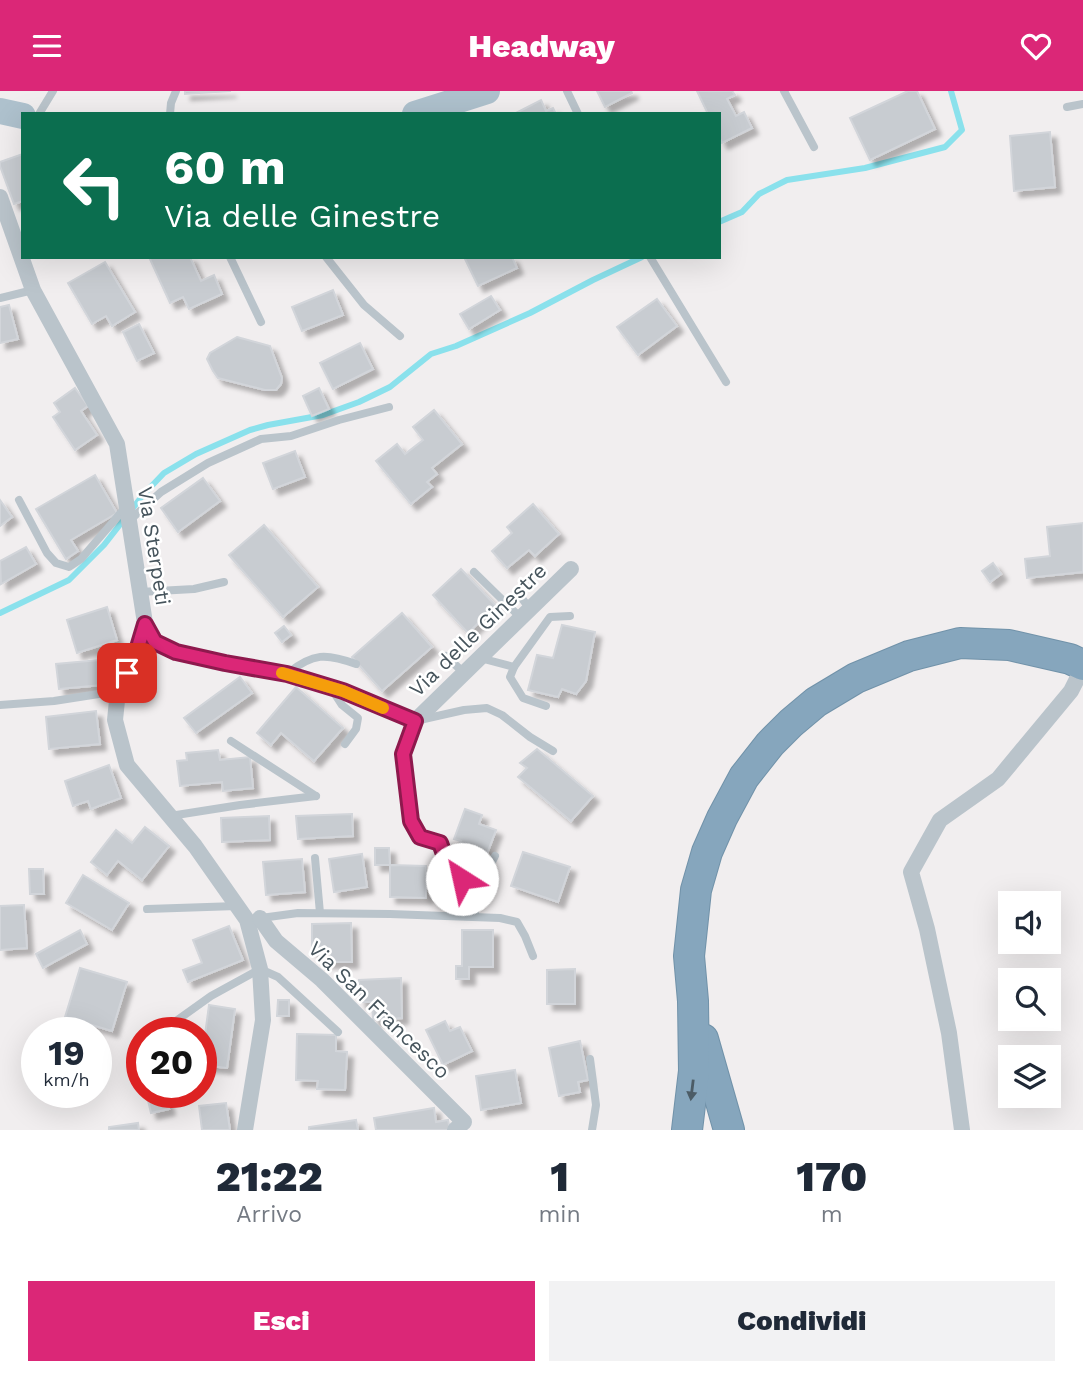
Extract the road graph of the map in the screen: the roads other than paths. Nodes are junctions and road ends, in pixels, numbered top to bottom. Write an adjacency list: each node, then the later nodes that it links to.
1 (53, 91): 9 (lane)
2 (176, 91): 10 (lane)
3 (487, 91): 6 (main road)
4 (568, 91): 12 (lane)
5 (784, 91): 13 (lane)
6 (456, 96): 11 (main road)
7 (1083, 104): 8 (lane)
8 (1067, 107)
9 (40, 112)
10 (170, 112)
11 (420, 112)
12 (577, 112)
13 (814, 147)
14 (0, 197): 15 (street, Via Sterpeti)
15 (21, 256)
16 (22, 259): 20 (street, Via Sterpeti)
17 (231, 259): 22 (lane)
18 (328, 259): 23 (lane)
19 (651, 260): 24 (lane)
20 (33, 290): 21 (lane); 27 (street, Via Sterpeti)
21 (0, 298)
22 (261, 322)
23 (400, 337)
24 (726, 382)
25 (389, 407): 27 (lane)
26 (19, 500): 27 (lane)
27 (128, 514): 31 (street, Via Sterpeti)
28 (571, 569): 33 (street, Via delle Ginestre)
29 (474, 572): 33 (lane)
30 (224, 582): 31 (lane)
31 (140, 592): 35 (street, Via Sterpeti)
32 (517, 592): 33 (lane)
33 (526, 613): 37 (street, Via delle Ginestre)
34 (570, 616): 39 (lane)
35 (145, 624): 41 (street, Via delle Ginestre); 44 (street, Via Sterpeti)
36 (446, 656): 40 (lane)
37 (480, 658): 39 (lane); 40 (street, Via delle Ginestre)
38 (356, 664): 41 (lane)
39 (514, 667): 46 (lane)
40 (464, 673): 47 (street, Via delle Ginestre)
41 (287, 674): 43 (street, Via delle Ginestre)
42 (1079, 674): 62 (highway); 71 (street)
43 (330, 687): 47 (street, Via delle Ginestre); 49 (lane)
44 (118, 691): 45 (lane); 51 (street, Via Sterpeti)
45 (0, 705)
46 (546, 706)
47 (415, 721): 50 (lane); 54 (lane)
48 (231, 741): 51 (lane)
49 (345, 744)
50 (553, 751)
51 (170, 816): 55 (street, Via Sterpeti)
52 (495, 856): 54 (lane)
53 (315, 858): 57 (lane)
54 (478, 887): 58 (lane)
55 (237, 906): 56 (lane); 59 (street, Via Sterpeti)
56 (147, 909)
57 (320, 913): 58 (lane); 59 (lane)
58 (475, 917): 60 (lane)
59 (254, 919): 61 (street, Via Sterpeti); 67 (street, Via San Francesco)
60 (533, 956)
61 (260, 969): 63 (lane); 64 (lane); 66 (street, Via Sterpeti)
62 (693, 1001): 69 (highway, one-way to 69); 70 (highway)
63 (182, 1017)
64 (338, 1032)
65 (590, 1059): 68 (lane)
66 (245, 1130)
67 (455, 1130)
68 (592, 1130)
69 (687, 1130)
70 (729, 1130)
71 (962, 1130)

